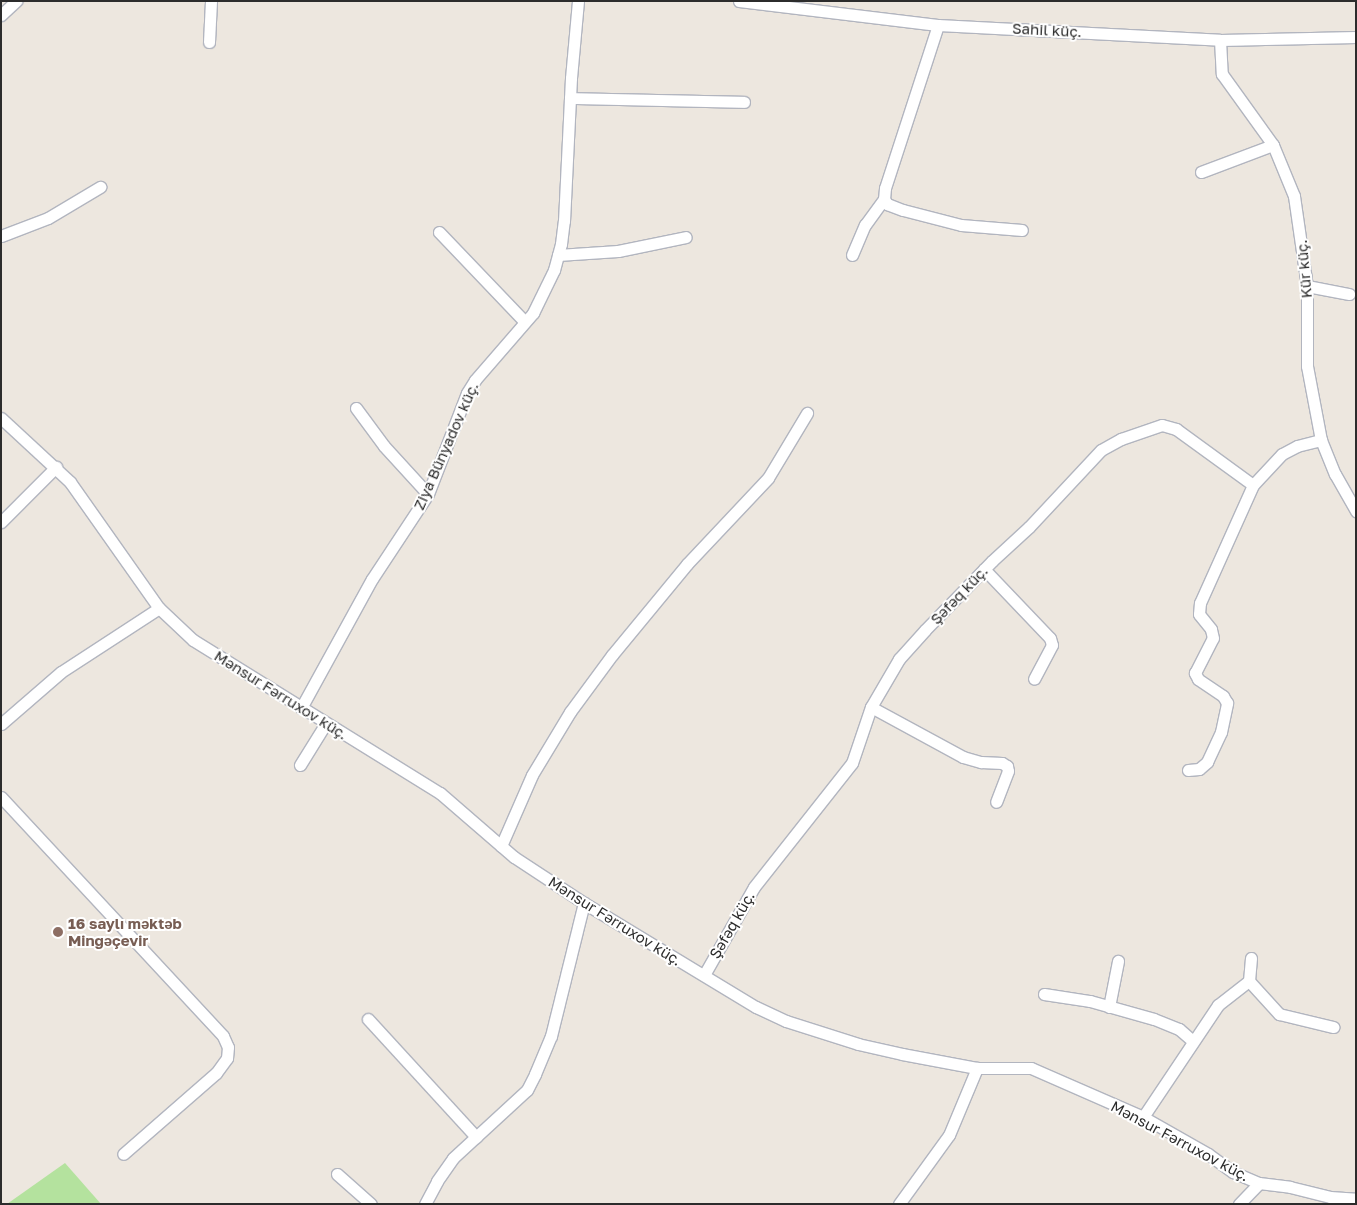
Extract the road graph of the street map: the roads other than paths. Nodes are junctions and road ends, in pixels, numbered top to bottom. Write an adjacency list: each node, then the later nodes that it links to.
1 (16, 1): 6 (street)
2 (211, 1): 10 (street)
3 (578, 1): 11 (street, Ziya Bünyadov küç.)
4 (738, 1): 5 (street, Sahil küç.)
5 (793, 4): 7 (street, Sahil küç.)
6 (1, 15)
7 (938, 24): 9 (street, Sahil küç.); 16 (street)
8 (1356, 37): 9 (street, Sahil küç.)
9 (1220, 40): 13 (street, Kür küç.)
10 (209, 42)
11 (570, 98): 12 (street); 22 (street, Ziya Bünyadov küç.)
12 (744, 102)
13 (1273, 145): 14 (street); 23 (street, Kür küç.)
14 (1201, 172)
15 (100, 187): 19 (street)
16 (884, 199): 17 (street); 21 (street)
17 (1022, 230)
18 (439, 232): 25 (street)
19 (1, 236)
20 (686, 237): 22 (street)
21 (852, 255)
22 (558, 256): 25 (street, Ziya Bünyadov küç.)
23 (1307, 286): 24 (street); 29 (street, Kür küç.)
24 (1349, 294)
25 (525, 322): 32 (street, Ziya Bünyadov küç.)
26 (356, 408): 32 (street)
27 (807, 413): 46 (street)
28 (1, 418): 30 (street, Mənsur Fərruxov küç.)
29 (1321, 440): 31 (street); 33 (street, Kür küç.)
30 (56, 467): 34 (street); 36 (street, Mənsur Fərruxov küç.)
31 (1253, 485): 35 (street, Şəfəq küç.); 43 (street)
32 (428, 494): 39 (street, Ziya Bünyadov küç.)
33 (1356, 511)
34 (1, 522)
35 (984, 569): 37 (street); 38 (street, Şəfəq küç.)
36 (160, 608): 39 (street, Mənsur Fərruxov küç.); 41 (street)
37 (1034, 679)
38 (872, 707): 45 (street); 50 (street, Şəfəq küç.)
39 (301, 708): 40 (street, Mənsur Fərruxov küç.)
40 (326, 723): 42 (street); 46 (street, Mənsur Fərruxov küç.)
41 (1, 724)
42 (300, 765)
43 (1188, 770)
44 (1, 797): 60 (street)
45 (996, 802)
46 (501, 846): 47 (street, Mənsur Fərruxov küç.)
47 (584, 903): 50 (street, Mənsur Fərruxov küç.); 59 (street)
48 (1252, 958): 51 (street)
49 (1118, 961): 53 (street)
50 (704, 975): 57 (street, Mənsur Fərruxov küç.)
51 (1249, 981): 55 (street); 56 (street)
52 (1044, 994): 53 (street)
53 (1109, 1007): 56 (street)
54 (368, 1019): 59 (street)
55 (1333, 1027)
56 (1194, 1041): 58 (street)
57 (977, 1068): 58 (street, Mənsur Fərruxov küç.); 66 (street)
58 (1143, 1117): 62 (street, Mənsur Fərruxov küç.)
59 (476, 1137): 65 (street)
60 (123, 1154)
61 (337, 1174): 64 (street)
62 (1259, 1183): 63 (street, Mənsur Fərruxov küç.); 67 (street)
63 (1356, 1200)
64 (371, 1204)
65 (425, 1204)
66 (899, 1204)
67 (1239, 1204)

